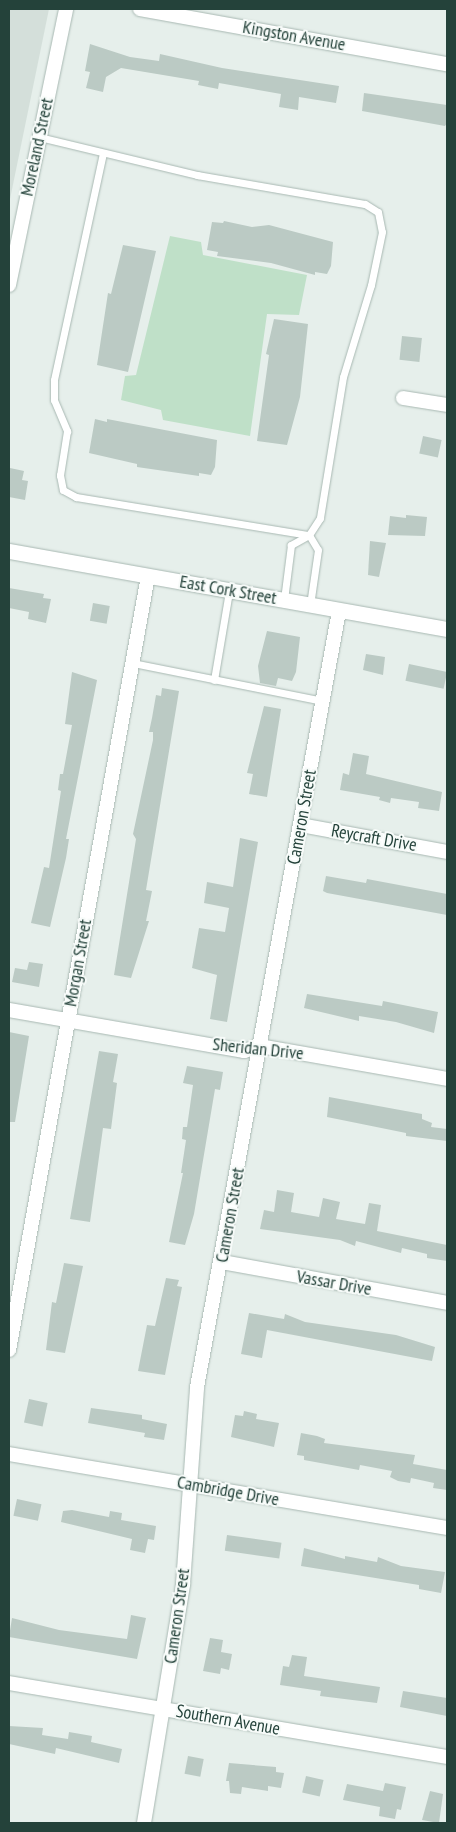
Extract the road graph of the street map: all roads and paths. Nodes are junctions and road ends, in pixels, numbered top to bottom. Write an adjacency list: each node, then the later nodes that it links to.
1 (66, 9): 4 (street, Moreland Street)
2 (140, 9): 3 (street, Kingston Avenue)
3 (447, 64)
4 (39, 138): 5 (lane); 6 (street, Moreland Street)
5 (103, 153): 9 (lane); 9 (lane)
6 (9, 285)
7 (403, 398): 8 (street)
8 (447, 405)
9 (308, 535): 13 (lane); 14 (lane)
10 (9, 551): 11 (street, East Cork Street)
11 (148, 576): 12 (street, East Cork Street); 17 (street, Morgan Street)
12 (229, 591): 13 (street, East Cork Street); 18 (lane)
13 (284, 600): 14 (street, East Cork Street)
14 (310, 605): 15 (street, East Cork Street)
15 (339, 610): 16 (street, East Cork Street); 19 (street, Cameron Street)
16 (447, 629)
17 (133, 663): 18 (lane); 23 (street, Morgan Street)
18 (214, 680): 19 (lane)
19 (323, 701): 20 (street, Cameron Street)
20 (300, 825): 21 (street, Reycraft Drive); 24 (street, Cameron Street)
21 (447, 852)
22 (9, 1010): 23 (street, Sheridan Drive)
23 (68, 1020): 24 (street, Sheridan Drive); 28 (street, Morgan Street)
24 (260, 1046): 25 (street, Sheridan Drive); 26 (street, Cameron Street)
25 (447, 1079)
26 (222, 1262): 27 (street, Vassar Drive); 30 (street, Cameron Street)
27 (447, 1303)
28 (9, 1350)
29 (9, 1454): 30 (street, Cambridge Drive)
30 (191, 1485): 31 (street, Cambridge Drive); 33 (street, Cameron Street)
31 (447, 1528)
32 (9, 1683): 33 (street, Southern Avenue)
33 (164, 1709): 34 (street, Southern Avenue); 35 (street, Cameron Street)
34 (447, 1757)
35 (144, 1823)

